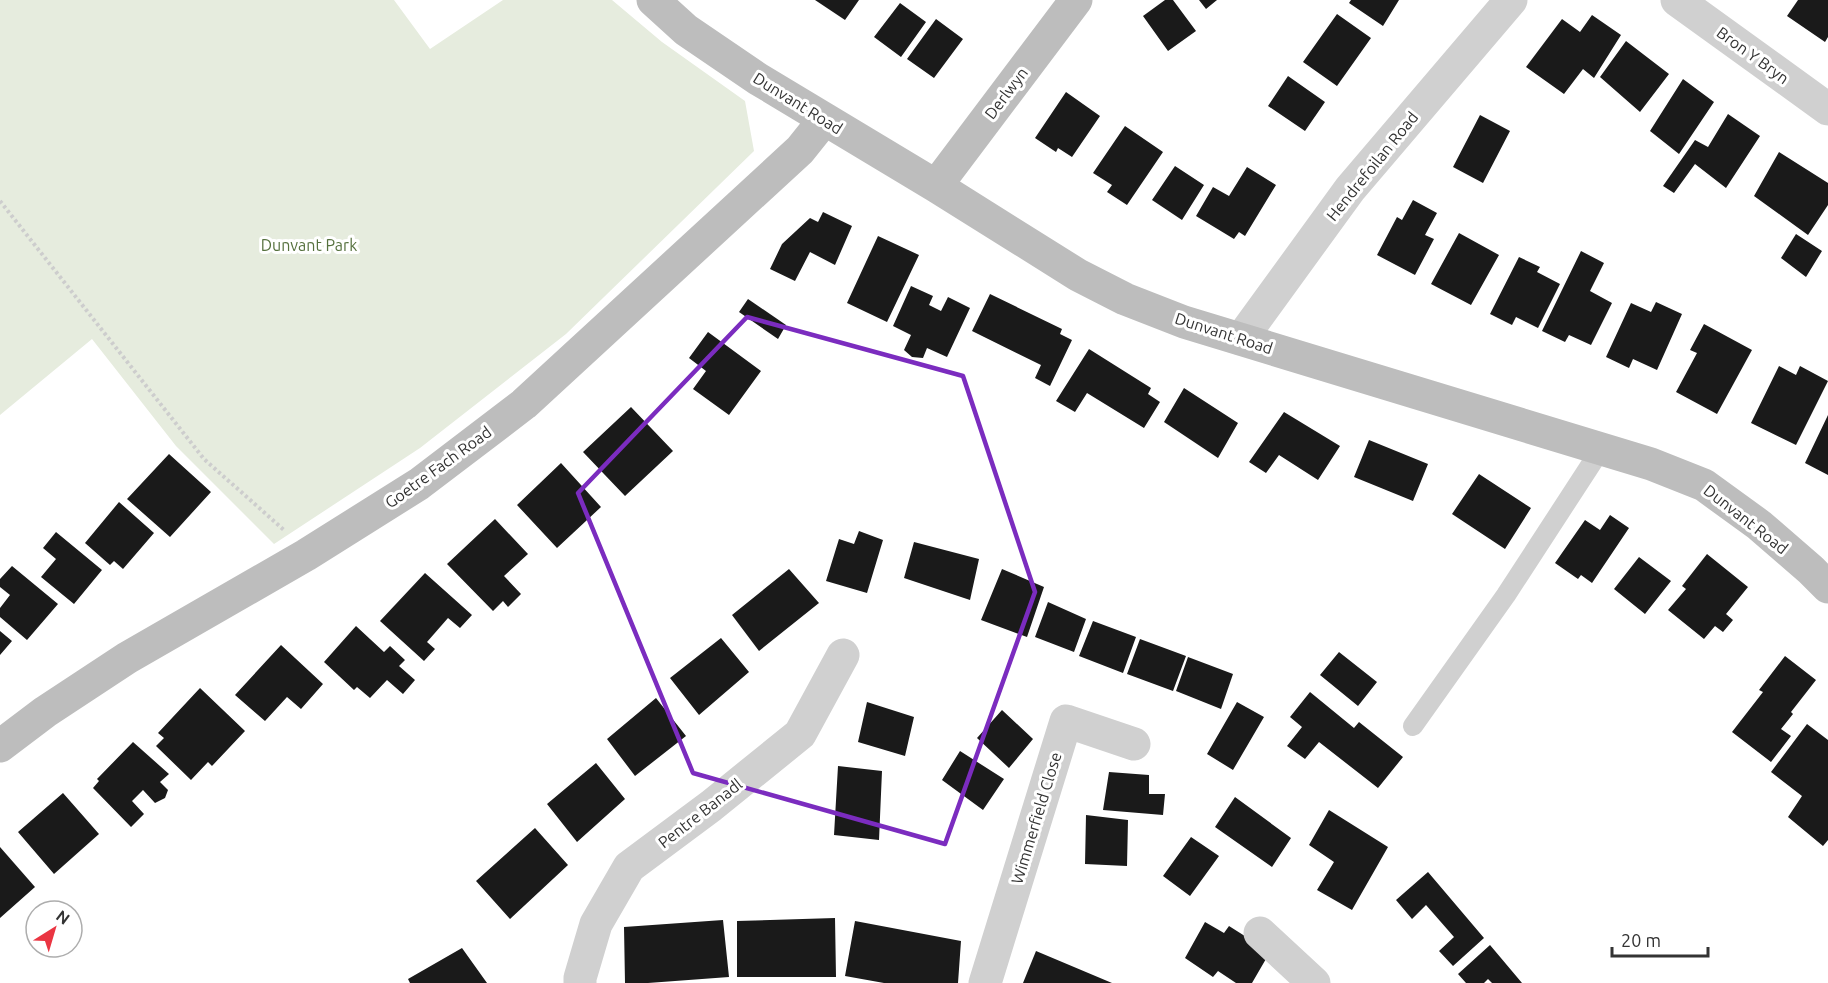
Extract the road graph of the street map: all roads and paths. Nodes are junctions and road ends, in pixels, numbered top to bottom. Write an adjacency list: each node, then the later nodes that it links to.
1 (653, 0): 6 (street, Dunvant Road)
2 (1076, 0): 7 (street, Derlwyn)
3 (1510, 0): 9 (street, Hendrefoilan Road)
4 (1677, 0): 5 (street, Bron Y Bryn)
5 (1828, 109)
6 (824, 120): 7 (street, Dunvant Road); 11 (street, Goetre Fach Road)
7 (936, 186): 9 (street, Dunvant Road)
8 (0, 201): 11 (path)
9 (1241, 339): 10 (street, Dunvant Road)
10 (1601, 449): 12 (street, Dunvant Road); 14 (lane)
11 (306, 555): 16 (street, Goetre Fach Road)
12 (1828, 587)
13 (843, 655): 18 (street, Pentre Banadl)
14 (1413, 726)
15 (1134, 744): 19 (street, Wimmerfield Close)
16 (0, 746)
17 (1260, 933): 20 (street)
18 (580, 983)
19 (985, 983)
20 (1314, 983)

